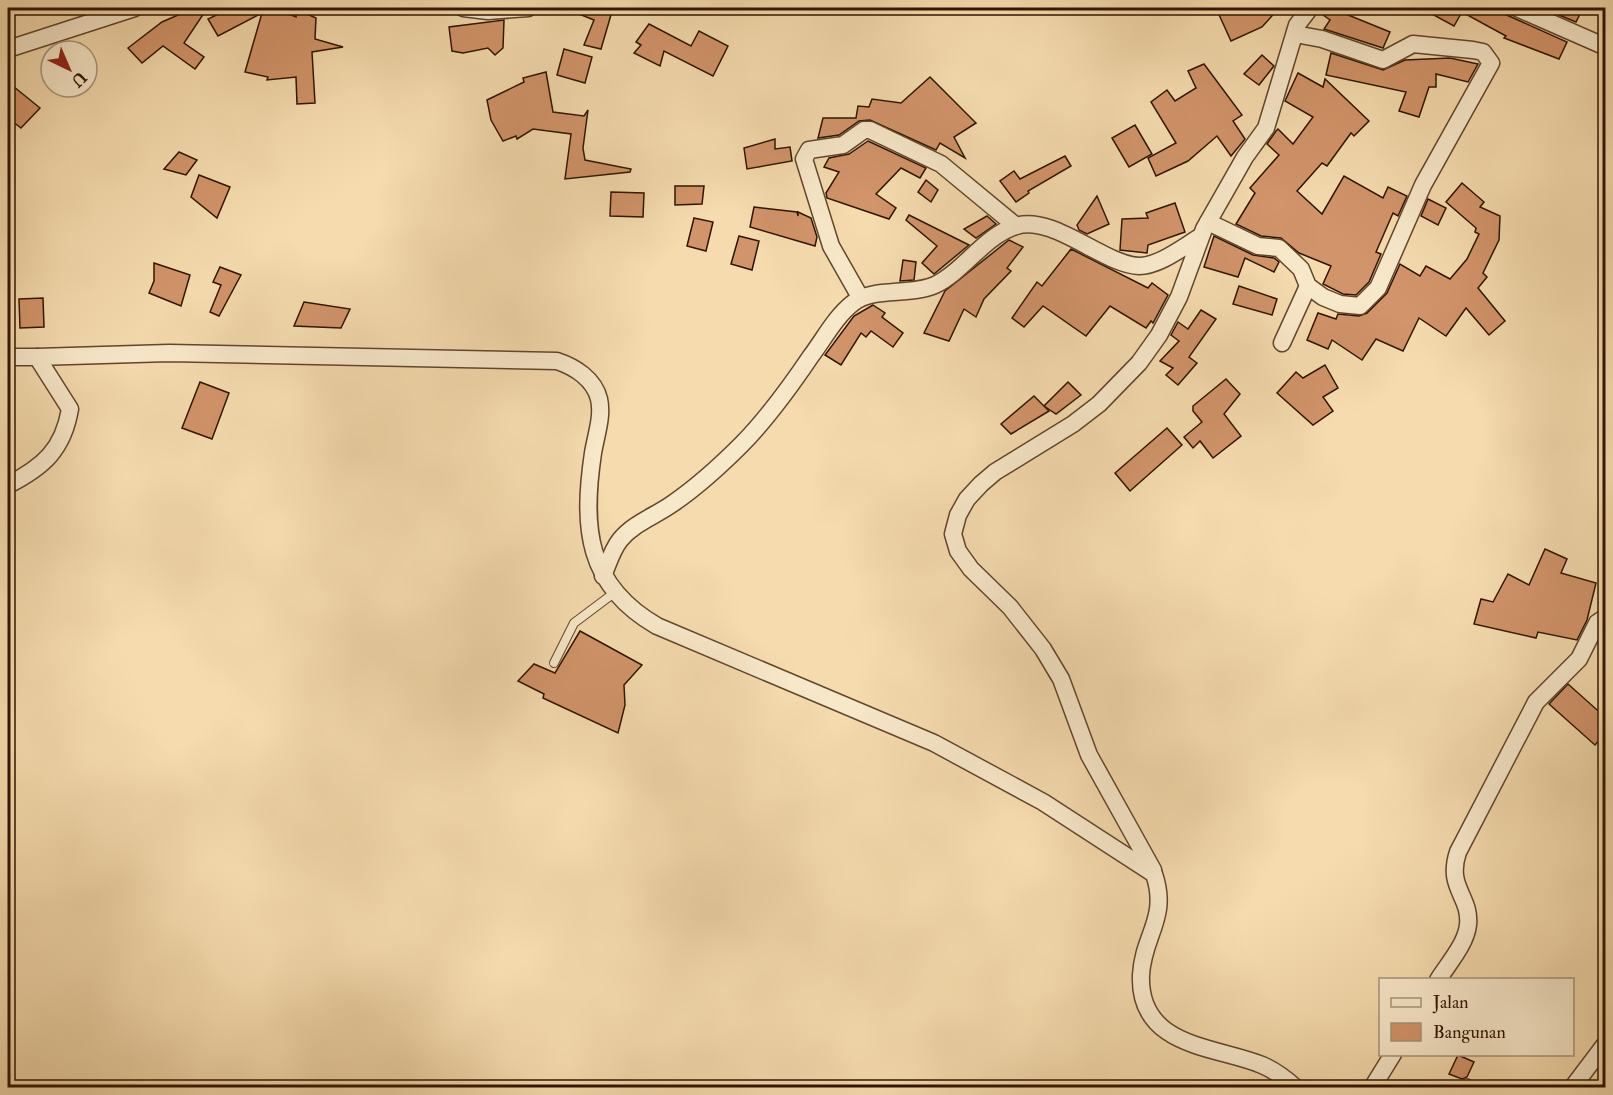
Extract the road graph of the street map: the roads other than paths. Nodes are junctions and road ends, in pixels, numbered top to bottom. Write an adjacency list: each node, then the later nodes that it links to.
1 (135, 8): 9 (street)
2 (463, 8): 3 (street)
3 (528, 8)
4 (1310, 8): 7 (street)
5 (1517, 8): 6 (street)
6 (1546, 13): 8 (street)
7 (1295, 34): 10 (street); 13 (street)
8 (1605, 46)
9 (8, 49)
10 (1208, 222): 12 (street); 13 (street)
11 (1016, 226): 12 (street); 14 (street); 14 (street)
12 (1200, 237): 23 (street)
13 (1308, 286): 15 (street)
14 (860, 297): 19 (street)
15 (1282, 343)
16 (8, 357): 17 (street)
17 (37, 357): 18 (street); 19 (street)
18 (8, 485)
19 (603, 576): 20 (street)
20 (614, 593): 22 (lane); 23 (street)
21 (1605, 617): 24 (street)
22 (554, 663)
23 (1154, 874): 27 (street)
24 (1439, 978)
25 (1605, 1043): 29 (street)
26 (1392, 1056): 28 (street)
27 (1296, 1088)
28 (1372, 1088)
29 (1572, 1088)

